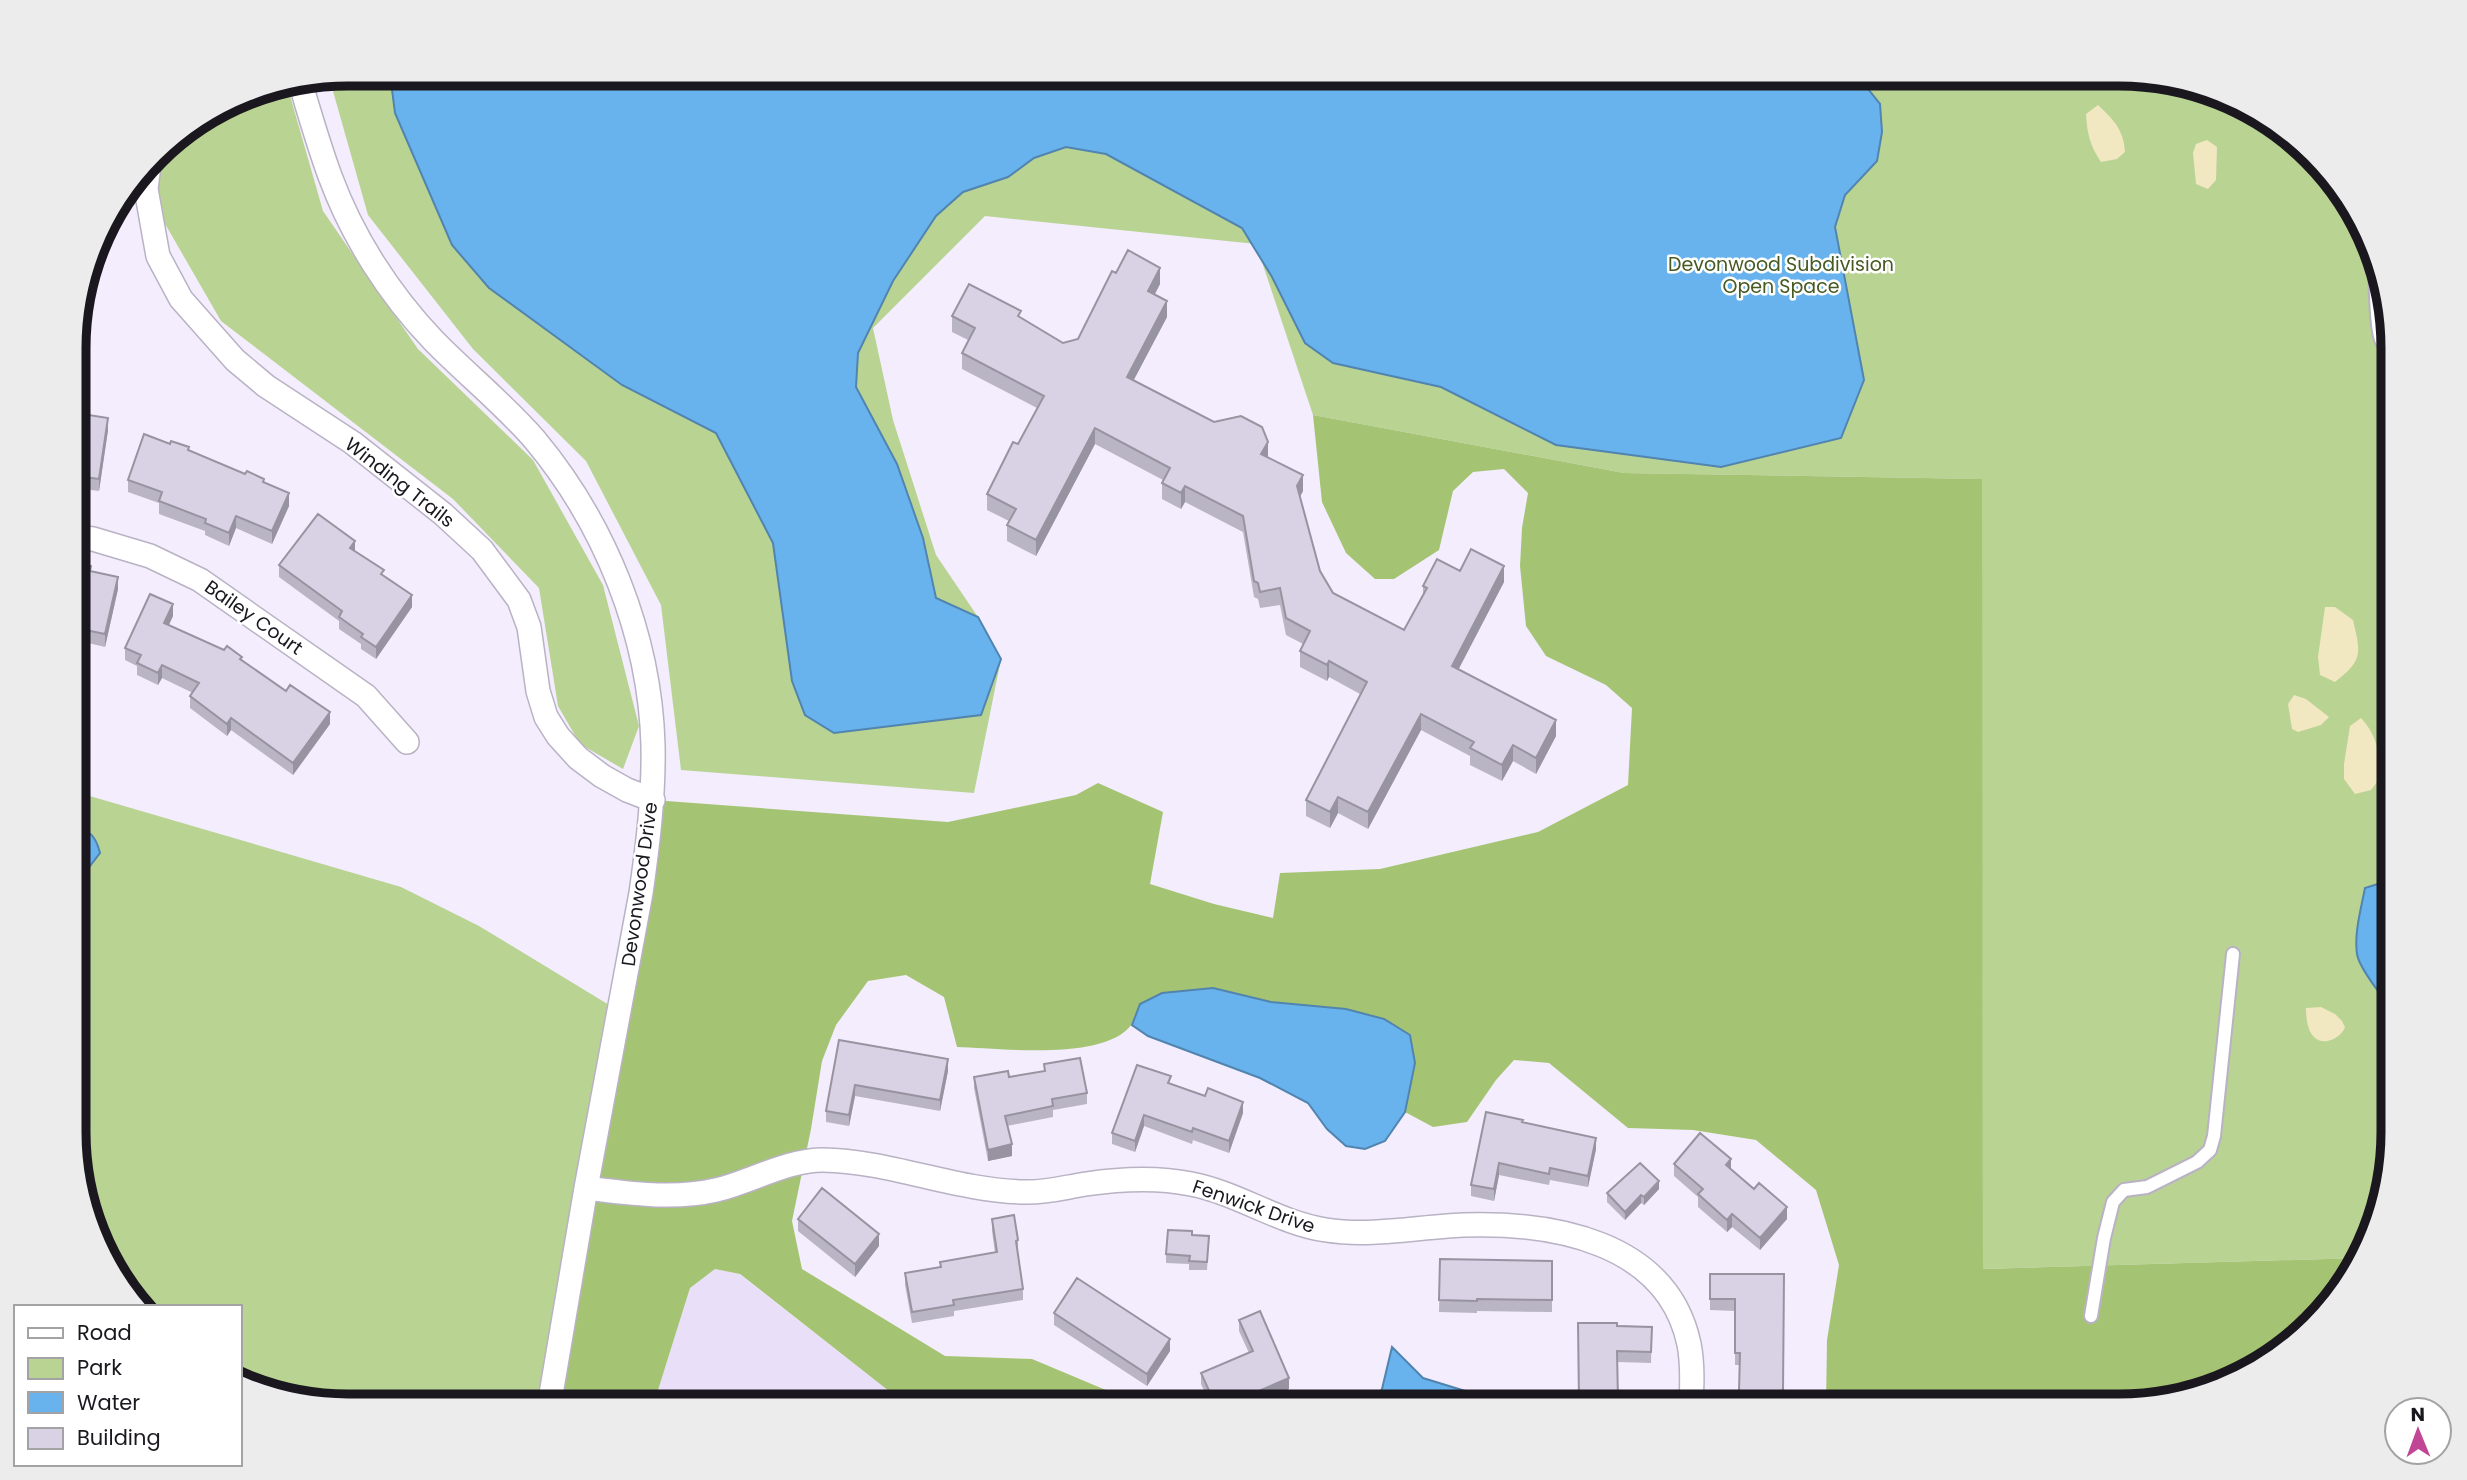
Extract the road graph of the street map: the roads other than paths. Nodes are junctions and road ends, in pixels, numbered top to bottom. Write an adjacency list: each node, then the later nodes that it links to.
1 (303, 90): 7 (street, Devonwood Drive)
2 (147, 180): 7 (street, Winding Trails)
3 (2378, 307): 4 (lane)
4 (2381, 341)
5 (86, 538): 6 (street, Bailey Court)
6 (407, 742)
7 (653, 800): 9 (street, Devonwood Drive)
8 (2233, 954): 10 (lane)
9 (586, 1188): 11 (street, Devonwood Drive); 12 (street, Fenwick Drive)
10 (2091, 1316)
11 (551, 1394)
12 (1691, 1394)

